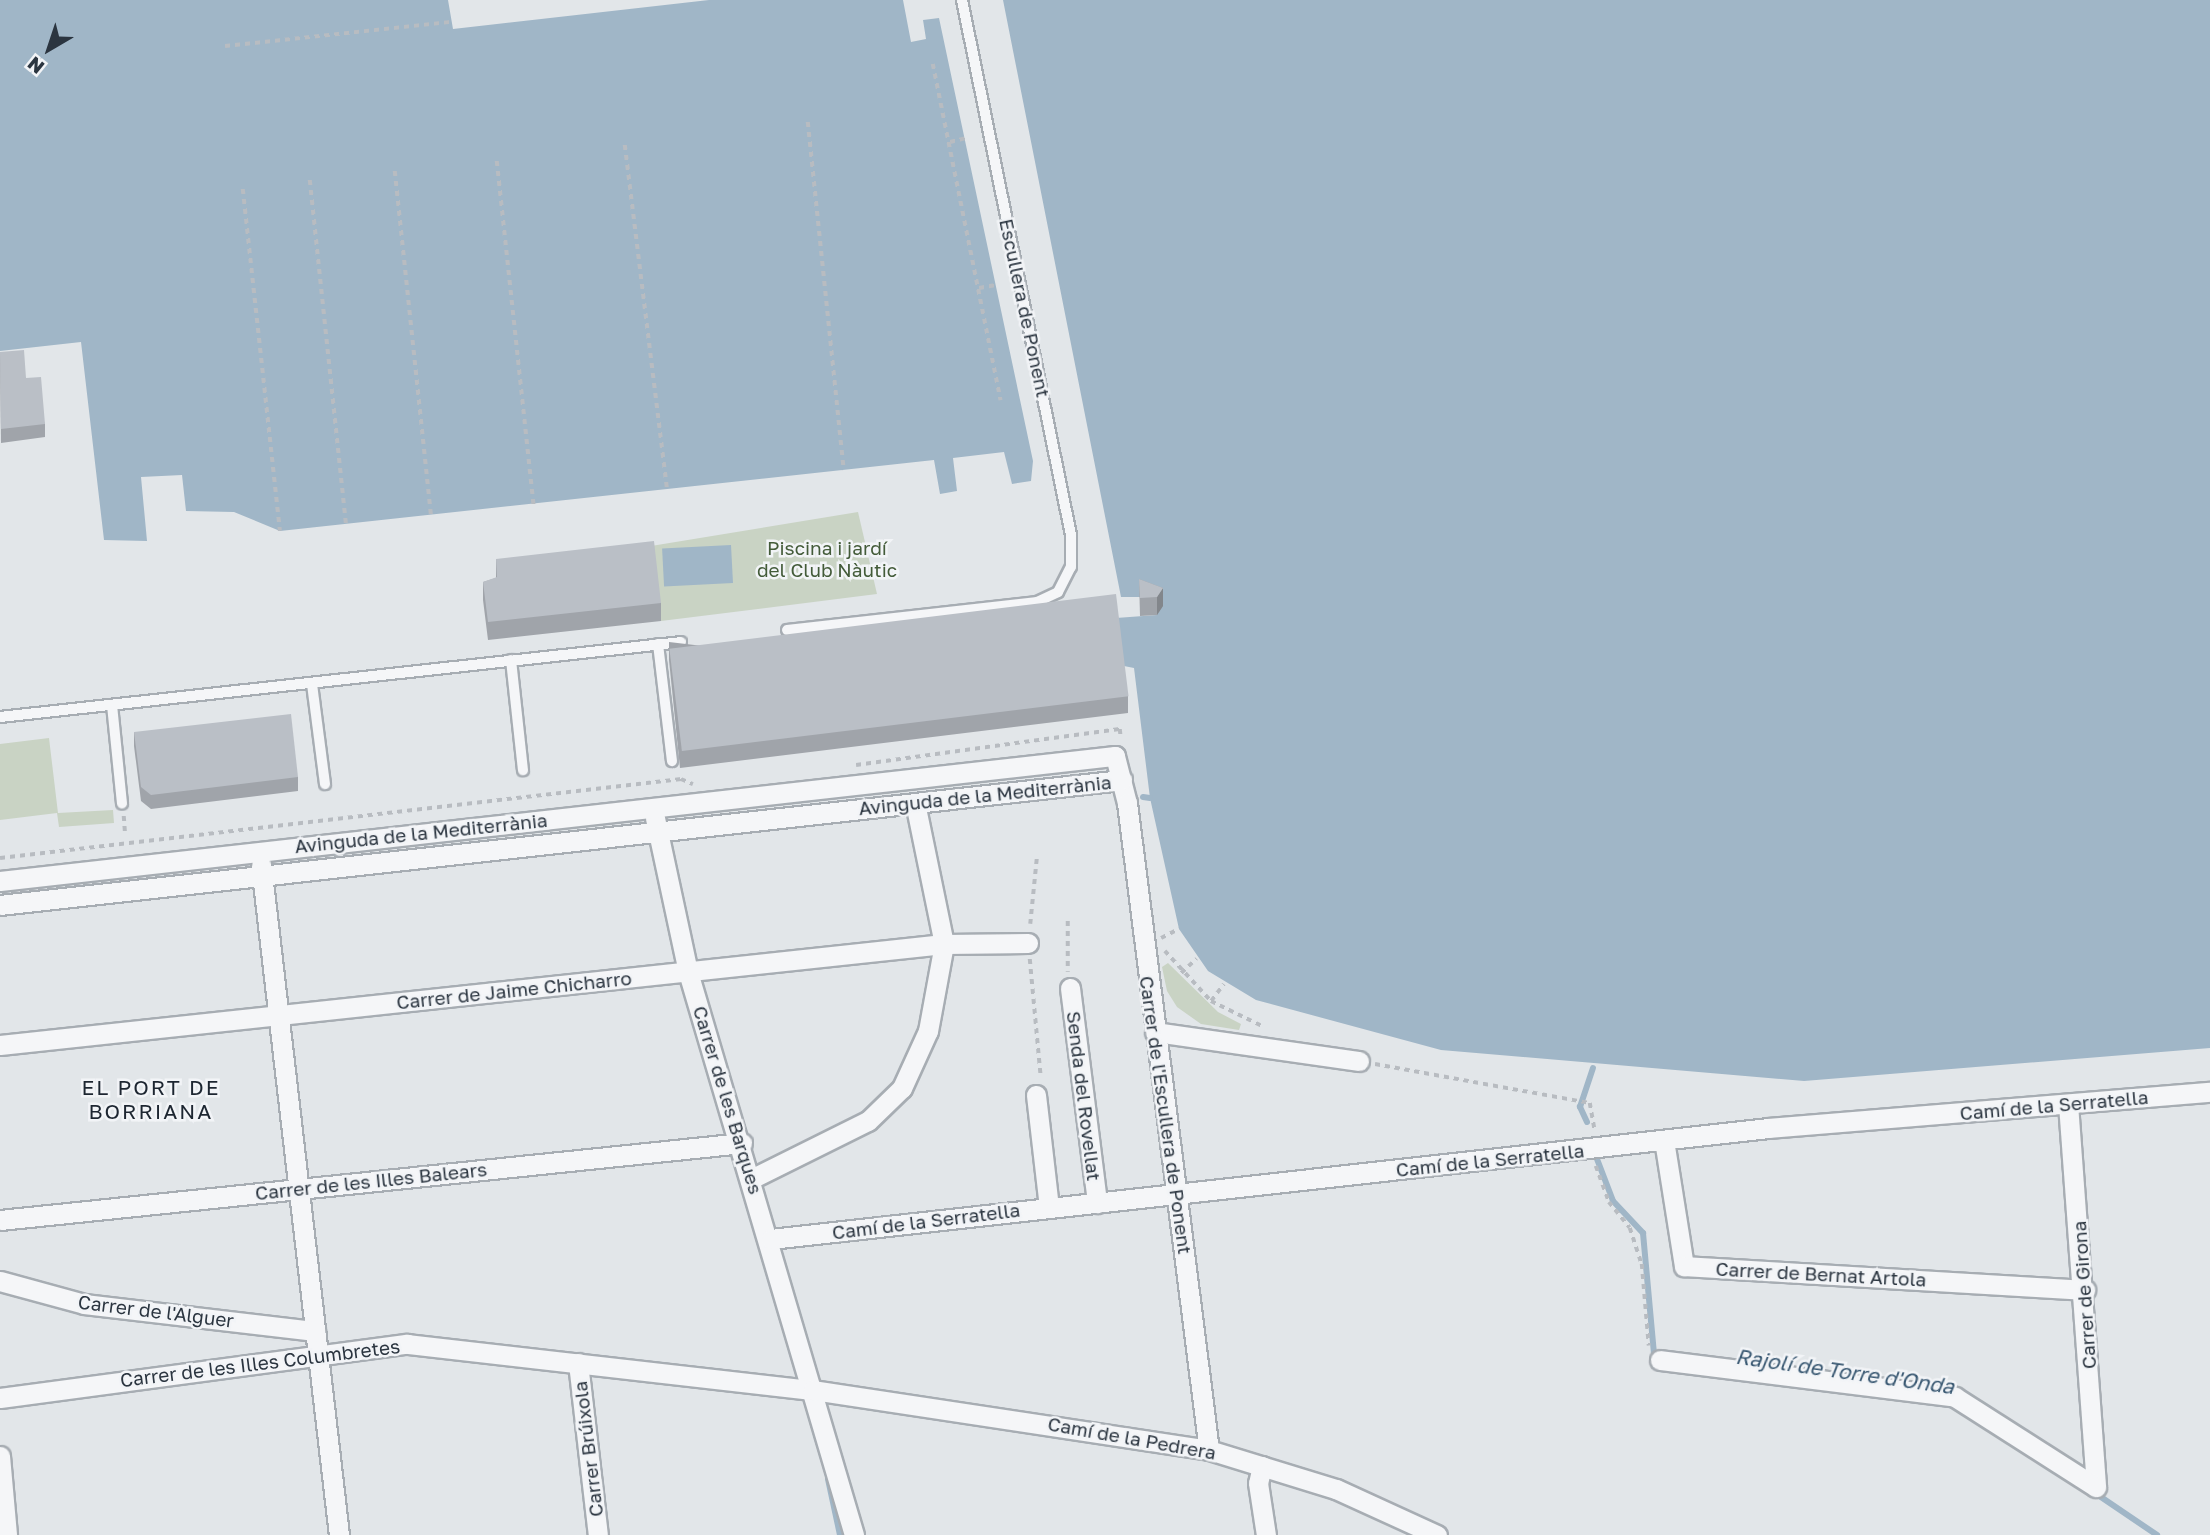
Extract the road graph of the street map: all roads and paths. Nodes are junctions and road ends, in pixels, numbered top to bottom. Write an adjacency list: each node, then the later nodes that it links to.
1 (962, 0): 22 (lane, Escullera de Ponent)
2 (451, 22): 3 (path)
3 (225, 46)
4 (933, 64): 7 (path)
5 (808, 122): 16 (path)
6 (967, 138): 7 (path)
7 (950, 142): 14 (path)
8 (625, 145): 17 (path)
9 (497, 161): 18 (path)
10 (395, 171): 19 (path)
11 (310, 180): 20 (path)
12 (243, 190): 21 (path)
13 (996, 285): 14 (path)
14 (979, 288): 15 (path)
15 (1001, 400)
16 (844, 470)
17 (667, 489)
18 (534, 505)
19 (431, 516)
20 (345, 524)
21 (280, 531)
22 (766, 632)
23 (698, 640): 24 (lane)
24 (658, 644): 25 (lane); 30 (lane)
25 (511, 660): 26 (lane); 31 (lane)
26 (312, 684): 27 (lane); 34 (lane)
27 (112, 705): 28 (lane); 36 (lane)
28 (0, 718)
29 (1123, 747): 32 (path)
30 (673, 761)
31 (523, 770)
32 (845, 771)
33 (1122, 780): 37 (street, Avinguda de la Mediterrània); 38 (street, Avinguda de la Mediterrània); 60 (street, Carrer de l'Escullera de Ponent)
34 (325, 784)
35 (701, 787): 42 (path)
36 (122, 803)
37 (915, 803): 39 (street, Avinguda de la Mediterrània); 51 (street)
38 (653, 807): 39 (street, Carrer de les Barques); 40 (street, Avinguda de la Mediterrània)
39 (658, 830): 43 (street, Avinguda de la Mediterrània); 53 (street, Carrer de les Barques)
40 (260, 852): 43 (street); 44 (street, Avinguda de la Mediterrània)
41 (1037, 854): 50 (path)
42 (0, 858)
43 (262, 875): 45 (street, Avinguda de la Mediterrània); 58 (street)
44 (0, 881)
45 (0, 905)
46 (1068, 920): 56 (path)
47 (1179, 929): 49 (path)
48 (1157, 932): 49 (path)
49 (1159, 939): 54 (path)
50 (1028, 943): 51 (street, Carrer de Jaime Chicharro); 64 (path)
51 (944, 944): 53 (street, Carrer de Jaime Chicharro); 69 (street)
52 (1196, 959): 54 (path)
53 (688, 972): 58 (street, Carrer de Jaime Chicharro); 67 (street, Carrer de les Barques)
54 (1181, 974): 57 (path)
55 (1224, 984): 57 (path)
56 (1070, 988): 72 (street, Senda del Rovellat)
57 (1211, 1001): 59 (path)
58 (279, 1016): 61 (street, Carrer de Jaime Chicharro); 70 (street)
59 (1269, 1028)
60 (1154, 1032): 62 (street); 71 (street, Carrer de l'Escullera de Ponent)
61 (0, 1045)
62 (1359, 1061): 68 (path)
63 (2210, 1092): 65 (street, Camí de la Serratella)
64 (1036, 1095): 73 (street)
65 (2068, 1104): 66 (street, Camí de la Serratella); 77 (street, Carrer de Girona)
66 (1664, 1140): 68 (street, Camí de la Serratella); 77 (street, Carrer de Bernat Artola)
67 (742, 1143): 69 (street, Carrer de les Barques); 70 (street, Carrer de les Illes Balears)
68 (1595, 1148): 71 (street, Camí de la Serratella); 80 (path)
69 (753, 1178): 75 (street, Carrer de les Barques)
70 (299, 1189): 74 (street, Carrer de les Illes Balears); 78 (street)
71 (1178, 1194): 72 (street, Camí de la Serratella); 84 (street, Carrer de l'Escullera de Ponent)
72 (1097, 1203): 73 (street, Camí de la Serratella)
73 (1049, 1207): 75 (street, Camí de la Serratella)
74 (0, 1220)
75 (771, 1239): 82 (street, Carrer de les Barques)
76 (0, 1280): 78 (street, Carrer de l'Alguer)
77 (2085, 1290): 80 (street, Carrer de Girona)
78 (315, 1331): 79 (street)
79 (318, 1353): 81 (street, Carrer de les Illes Columbretes); 83 (street, Carrer de les Illes Columbretes); 89 (street)
80 (1660, 1360)
81 (578, 1363): 82 (street, Carrer de les Illes Columbretes); 90 (street, Carrer Brúixola)
82 (813, 1390): 84 (street, Camí de la Pedrera); 91 (street, Carrer de les Barques)
83 (0, 1398)
84 (1209, 1450): 86 (street, Camí de la Pedrera)
85 (0, 1457): 87 (street)
86 (1262, 1466): 92 (street); 93 (street, Camí de la Pedrera)
87 (2, 1508): 88 (street)
88 (7, 1535)
89 (339, 1535)
90 (598, 1535)
91 (853, 1535)
92 (1266, 1535)
93 (1437, 1535)

